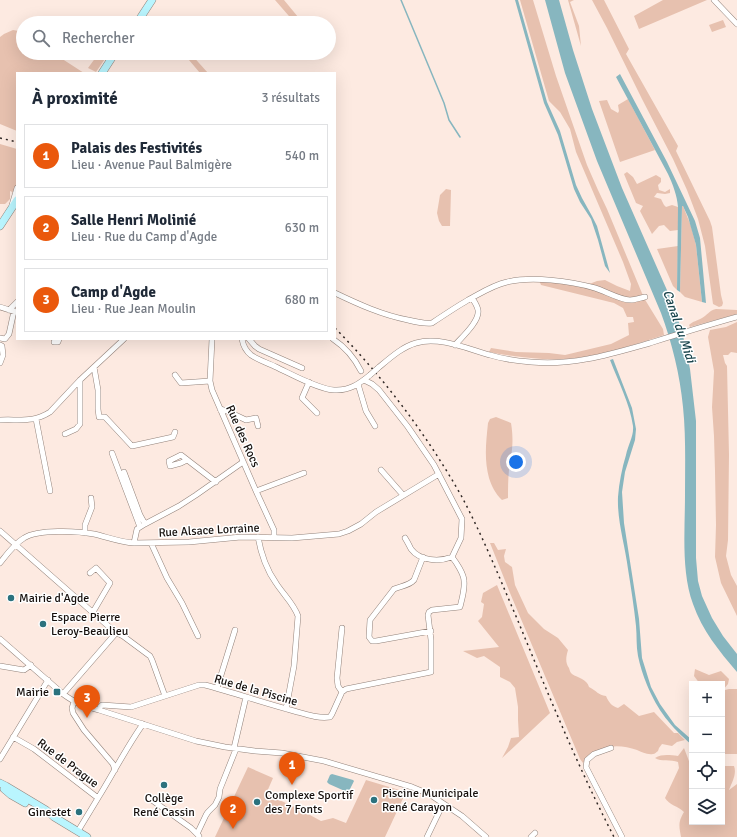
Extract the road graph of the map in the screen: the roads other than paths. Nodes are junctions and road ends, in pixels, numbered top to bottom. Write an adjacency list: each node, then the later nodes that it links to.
1 (152, 0): 3 (main road)
2 (714, 0): 4 (street)
3 (141, 16)
4 (737, 24)
5 (111, 60): 6 (main road)
6 (104, 72)
7 (16, 191): 9 (street)
8 (16, 202): 9 (main road)
9 (12, 208): 10 (main road)
10 (0, 226)
11 (336, 293): 13 (street)
12 (645, 297): 13 (street)
13 (472, 298): 24 (street)
14 (0, 307): 15 (street)
15 (13, 311): 17 (street)
16 (737, 317): 24 (street)
17 (0, 338)
18 (123, 340): 26 (street)
19 (212, 340): 32 (street, Rue des Rocs)
20 (242, 340): 33 (street)
21 (250, 340): 27 (street)
22 (334, 340): 28 (street)
23 (0, 345): 25 (street)
24 (455, 345): 31 (street, bridge)
25 (0, 362)
26 (94, 367): 30 (street); 41 (street)
27 (302, 368)
28 (361, 371)
29 (175, 375): 32 (street)
30 (80, 380): 37 (street); 42 (street)
31 (364, 380): 34 (street); 49 (street)
32 (210, 381): 35 (street, Rue des Rocs)
33 (309, 382): 34 (street); 36 (street)
34 (358, 384): 40 (street)
35 (220, 409): 39 (street); 45 (street, Rue des Rocs)
36 (317, 413)
37 (36, 419): 38 (street); 51 (street)
38 (0, 420)
39 (258, 426)
40 (375, 426)
41 (175, 432)
42 (65, 434)
43 (112, 453): 55 (street)
44 (187, 460): 50 (street)
45 (243, 462): 50 (street); 52 (street, Rue des Rocs)
46 (381, 470): 53 (street)
47 (124, 472): 55 (street)
48 (304, 473): 52 (street)
49 (439, 474): 53 (street, Rue Alsace Lorraine); 65 (street)
50 (216, 482): 55 (street)
51 (50, 491)
52 (256, 491): 59 (street, Rue des Rocs)
53 (403, 495): 59 (street, Rue Alsace Lorraine)
54 (91, 498): 57 (street)
55 (142, 526): 61 (street)
56 (0, 531): 63 (street)
57 (85, 533): 61 (street, Rue Alsace Lorraine); 63 (street, Rue Alsace Lorraine)
58 (258, 537): 59 (street, Rue Alsace Lorraine); 62 (street, Rue Alsace Lorraine); 84 (street)
59 (274, 538)
60 (405, 538): 64 (street)
61 (134, 543): 62 (street, Rue Alsace Lorraine)
62 (152, 543): 73 (street)
63 (16, 545): 66 (street, Rue Alsace Lorraine); 68 (street)
64 (423, 557): 65 (street); 71 (street)
65 (452, 557): 71 (street)
66 (0, 563)
67 (90, 573): 68 (street)
68 (93, 612): 72 (street)
69 (342, 628): 79 (street)
70 (235, 630): 78 (street)
71 (430, 631): 79 (street)
72 (116, 632): 80 (street); 81 (street)
73 (198, 636)
74 (0, 639): 75 (street, Rue de la Piscine)
75 (31, 665): 76 (street); 77 (street, Rue de la Piscine)
76 (0, 666)
77 (48, 680): 80 (street, Rue de la Piscine); 87 (street)
78 (217, 688): 81 (street, Rue de la Piscine); 82 (street, Rue de la Piscine)
79 (342, 692): 84 (street, Rue de la Piscine)
80 (64, 694): 83 (street, Rue de la Piscine)
81 (165, 696): 85 (street, Rue de la Piscine)
82 (246, 698): 84 (street, Rue de la Piscine); 89 (street)
83 (74, 702): 85 (street, Rue de la Piscine); 91 (street)
84 (286, 709)
85 (99, 710): 86 (street)
86 (143, 724): 89 (street); 91 (street)
87 (14, 736): 90 (street); 94 (street, Rue de Prague)
88 (611, 748): 103 (street)
89 (235, 749): 96 (street); 99 (street)
90 (0, 759)
91 (115, 770): 94 (street)
92 (0, 783): 97 (main road)
93 (0, 787): 97 (main road)
94 (98, 798): 98 (street, Rue de Prague)
95 (149, 798): 99 (street)
96 (443, 804): 101 (street); 102 (street)
97 (54, 817): 98 (main road)
98 (78, 831): 100 (main road)
99 (198, 836)
100 (87, 837)
101 (427, 837)
102 (486, 837)
103 (622, 837)

